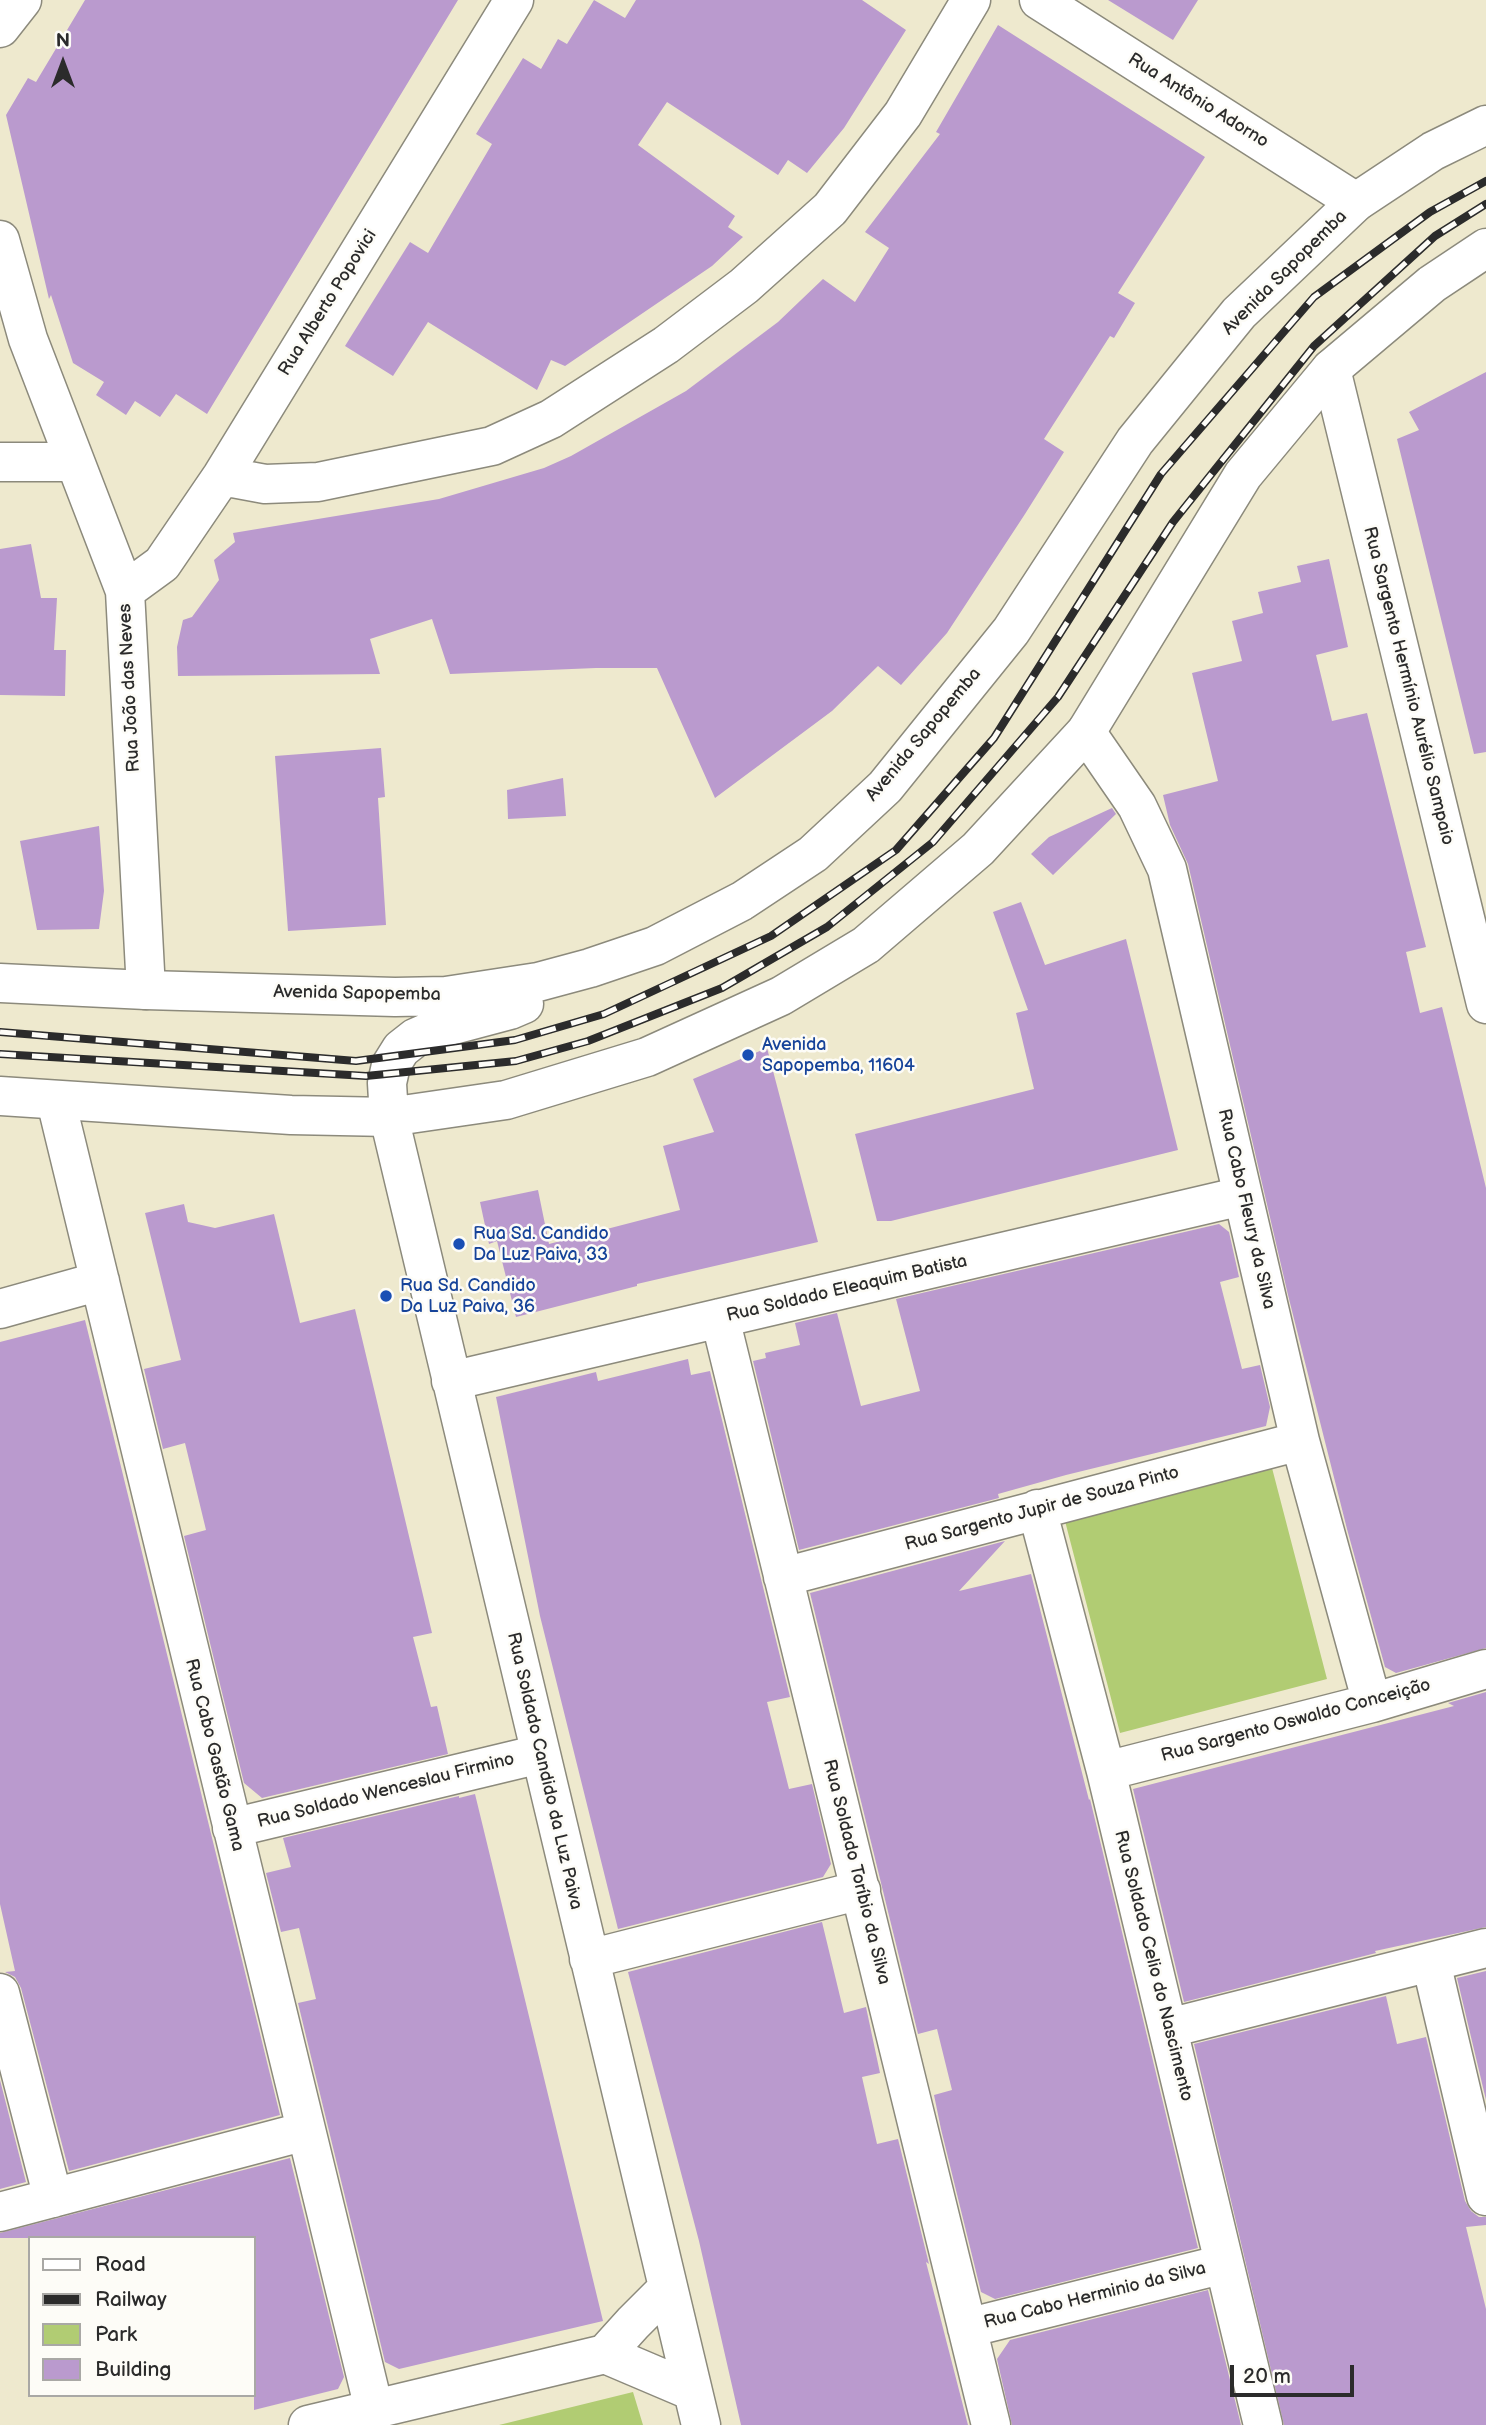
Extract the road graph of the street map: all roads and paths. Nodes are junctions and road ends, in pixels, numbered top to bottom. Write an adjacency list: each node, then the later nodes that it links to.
1 (22, 0): 5 (street)
2 (514, 0): 13 (street, Rua Alberto Popovici)
3 (971, 0): 13 (street)
4 (1039, 0): 7 (street, Rua Antônio Adorno)
5 (0, 29)
6 (1486, 125): 7 (street, Avenida Sapopemba)
7 (1356, 202): 16 (street, Avenida Sapopemba)
8 (0, 240): 12 (street, Rua João das Neves)
9 (1486, 247): 10 (street)
10 (1331, 369): 15 (street); 19 (street, Rua Sargento Hermínio Aurélio Sampaio)
11 (0, 462): 12 (street)
12 (75, 463): 14 (street, Rua João das Neves)
13 (222, 476): 14 (street, Rua Alberto Popovici)
14 (125, 591): 18 (street, Rua João das Neves)
15 (1086, 732): 22 (street); 23 (street, Rua Cabo Fleury da Silva)
16 (538, 982): 18 (street, Avenida Sapopemba); 22 (street, Rua Soldado Candido da Luz Paiva)
17 (0, 983): 18 (street, Avenida Sapopemba)
18 (146, 990)
19 (1486, 1004)
20 (0, 1096): 21 (street)
21 (56, 1101): 22 (street); 24 (street, Rua Cabo Gastão Gama)
22 (389, 1117): 27 (street, Rua Soldado Candido da Luz Paiva)
23 (1242, 1196): 26 (street, Rua Soldado Eleaquim Batista); 28 (street, Rua Cabo Fleury da Silva)
24 (100, 1282): 25 (street); 35 (street, Rua Cabo Gastão Gama)
25 (0, 1309)
26 (720, 1318): 27 (street, Rua Soldado Eleaquim Batista); 30 (street, Rua Soldado Toríbio da Silva)
27 (451, 1381): 33 (street, Rua Soldado Candido da Luz Paiva)
28 (1300, 1441): 29 (street, Rua Sargento Jupir de Souza Pinto); 32 (street, Rua Cabo Fleury da Silva)
29 (1037, 1509): 30 (street, Rua Sargento Jupir de Souza Pinto); 34 (street, Rua Soldado Celio do Nascimento)
30 (783, 1577): 36 (street, Rua Soldado Toríbio da Silva)
31 (1486, 1669): 32 (street, Rua Sargento Oswaldo Conceição)
32 (1372, 1703): 34 (street, Rua Sargento Oswaldo Conceição)
33 (540, 1754): 35 (street, Rua Soldado Wenceslau Firmino); 38 (street, Rua Soldado Candido da Luz Paiva)
34 (1106, 1771): 41 (street, Rua Soldado Celio do Nascimento)
35 (232, 1828): 42 (street, Rua Cabo Gastão Gama)
36 (861, 1890): 38 (street); 48 (street, Rua Soldado Toríbio da Silva)
37 (1486, 1948): 39 (street)
38 (589, 1959): 47 (street, Rua Soldado Candido da Luz Paiva)
39 (1432, 1962): 41 (street); 43 (street)
40 (0, 1993): 44 (street)
41 (1169, 2028): 46 (street, Rua Soldado Celio do Nascimento)
42 (306, 2131): 44 (street); 51 (street, Rua Cabo Gastão Gama)
43 (1486, 2196)
44 (53, 2198): 45 (street)
45 (0, 2212)
46 (1224, 2264): 48 (street, Rua Cabo Herminio da Silva); 54 (street, Rua Soldado Celio do Nascimento)
47 (668, 2288): 49 (street); 50 (street, Rua Soldado Candido da Luz Paiva)
48 (967, 2328): 53 (street, Rua Soldado Toríbio da Silva)
49 (605, 2354): 50 (street); 51 (street)
50 (696, 2408)
51 (374, 2409): 52 (street)
52 (307, 2425)
53 (991, 2425)
54 (1263, 2425)

